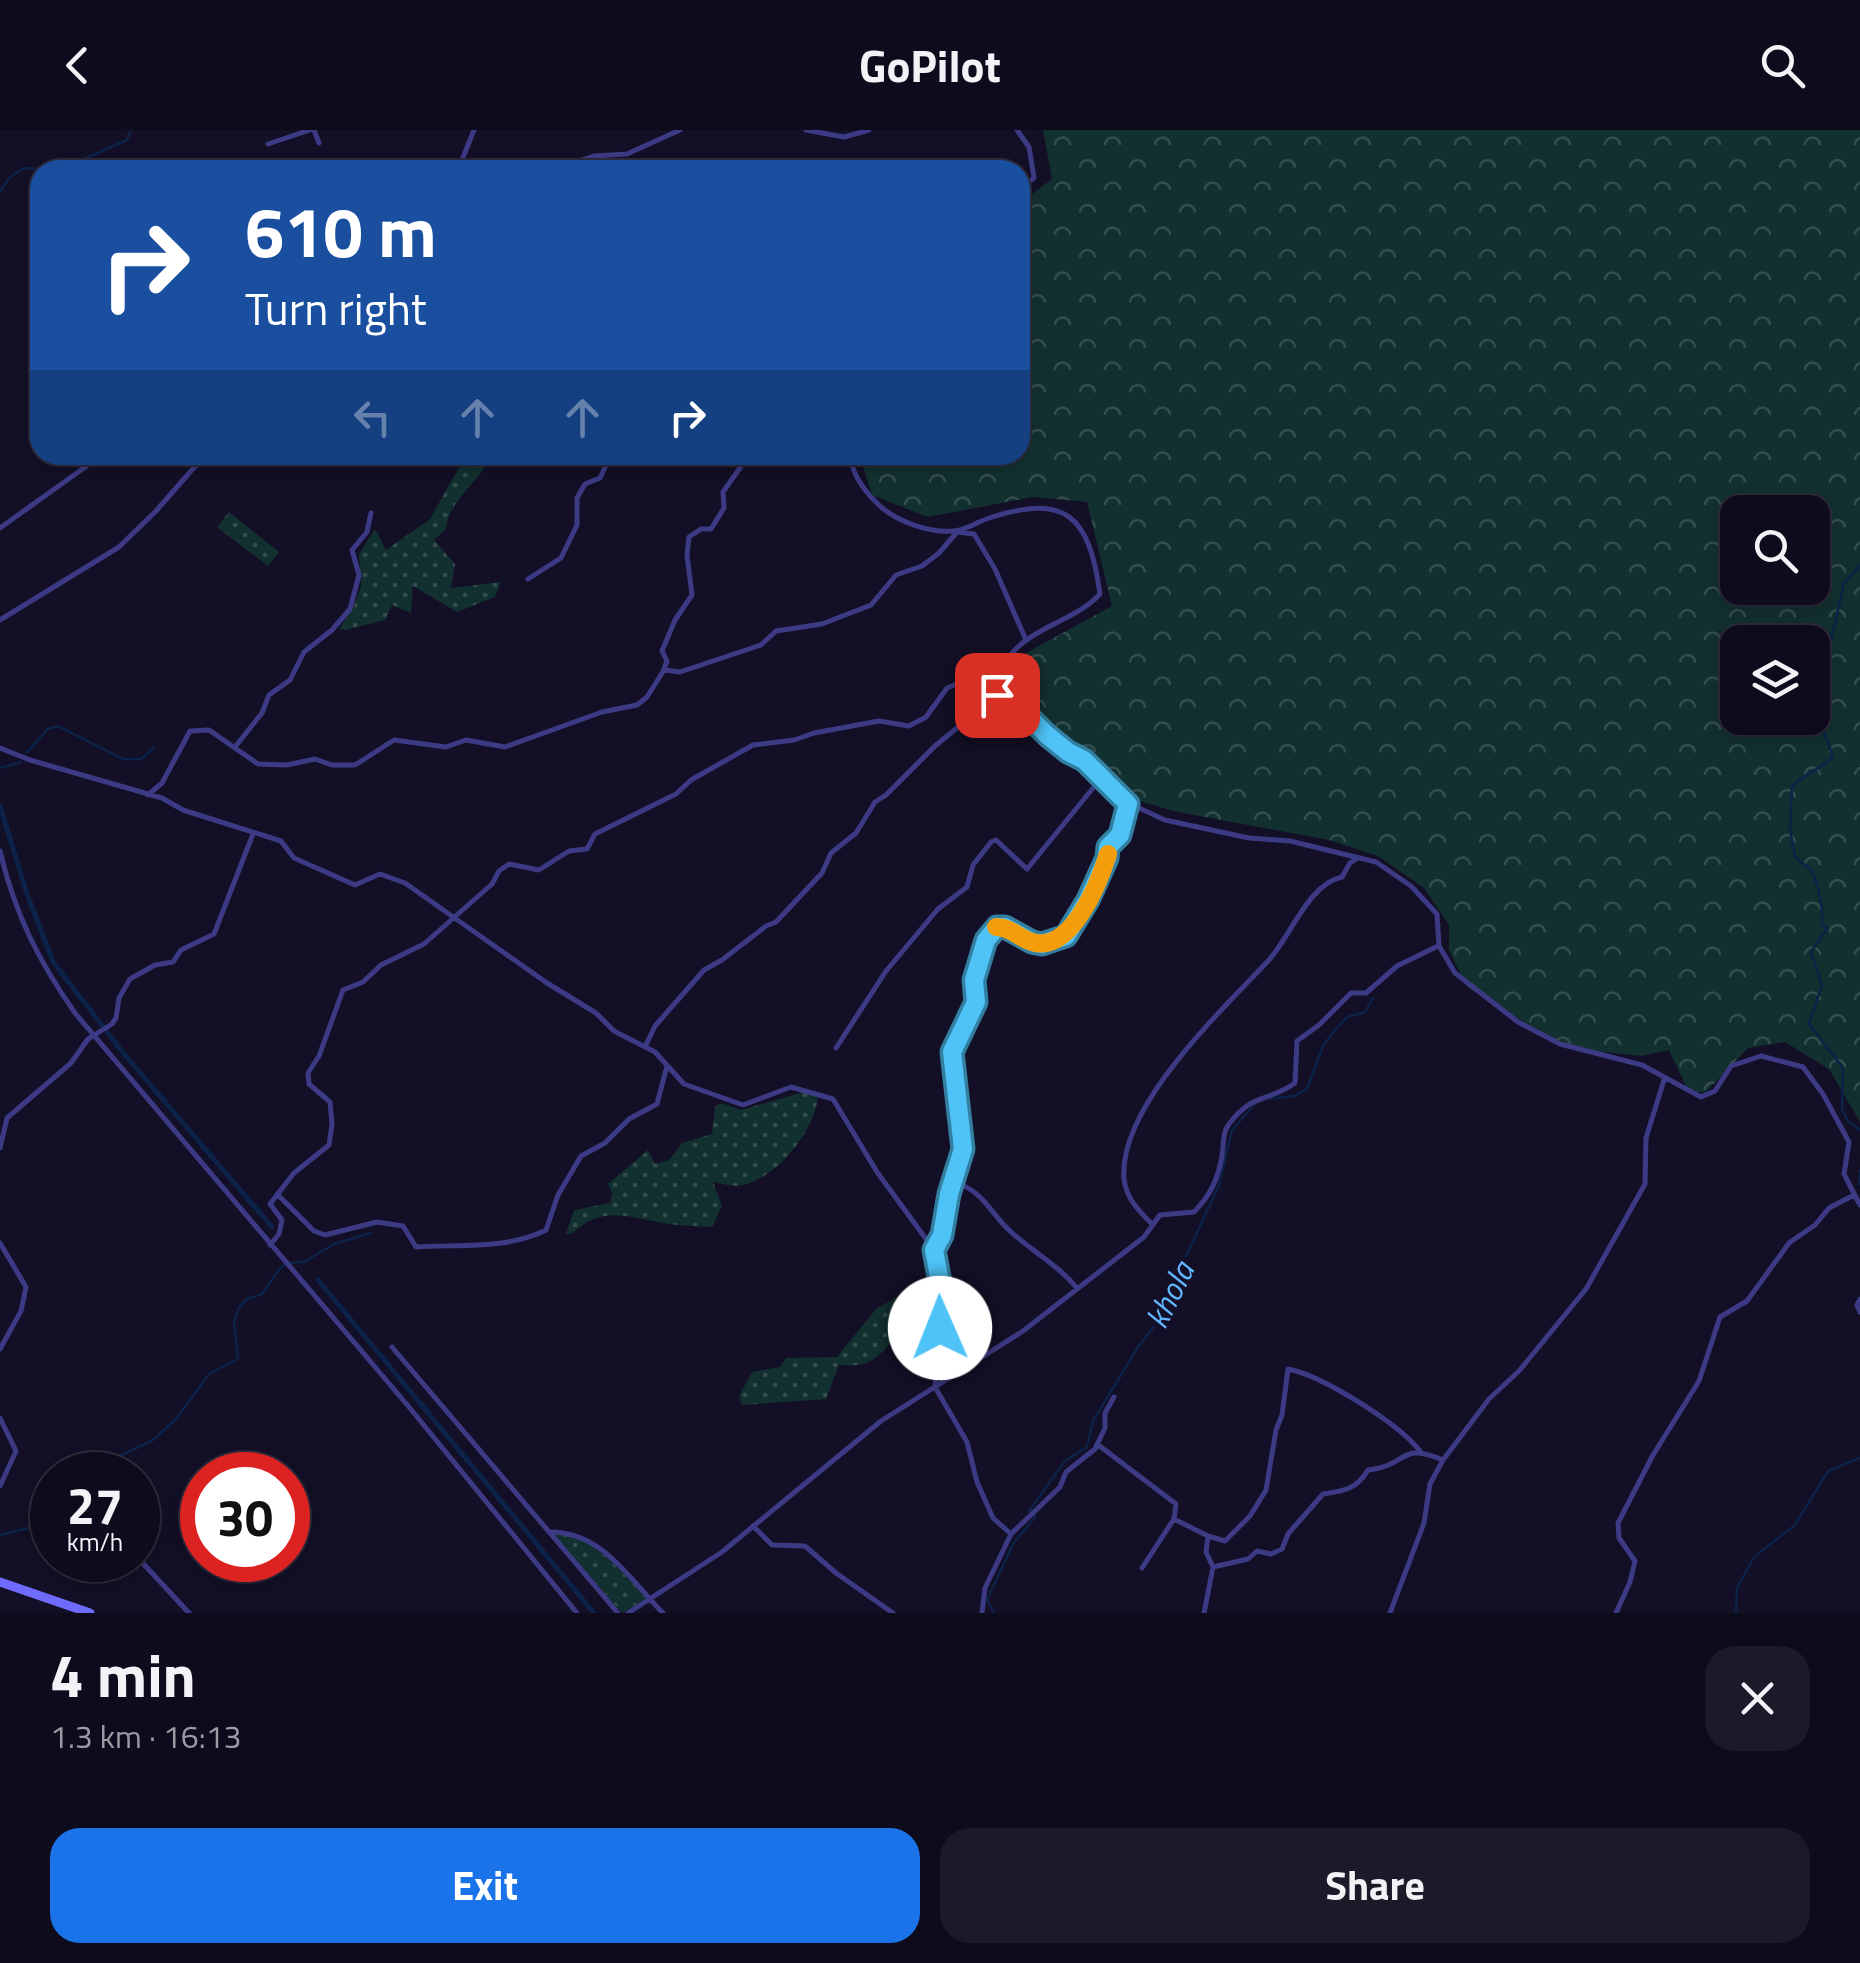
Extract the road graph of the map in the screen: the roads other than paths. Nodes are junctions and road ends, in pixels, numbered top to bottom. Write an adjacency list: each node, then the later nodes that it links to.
1 (312, 130): 7 (street); 8 (street)
2 (474, 130): 10 (street)
3 (680, 130): 9 (street)
4 (806, 130): 5 (street)
5 (869, 130)
6 (1017, 130): 13 (street)
7 (320, 143)
8 (268, 144)
9 (594, 156): 11 (street); 12 (street)
10 (462, 160)
11 (582, 160)
12 (593, 160)
13 (1030, 181)
14 (88, 465): 20 (street)
15 (196, 465): 23 (street)
16 (607, 465): 22 (street)
17 (742, 465): 26 (street)
18 (852, 465): 21 (street)
19 (370, 513): 29 (street)
20 (0, 528)
21 (957, 532): 24 (street); 24 (street); 26 (street)
22 (528, 579)
23 (0, 620)
24 (1026, 640): 25 (street)
25 (1002, 665): 27 (street); 36 (street)
26 (664, 670): 29 (street)
27 (1000, 680): 30 (street); 39 (street)
28 (0, 748): 31 (street)
29 (234, 748): 31 (street)
30 (1102, 777): 32 (street); 40 (street)
31 (148, 795): 33 (street)
32 (1128, 804): 35 (street); 44 (street)
33 (253, 834): 36 (street); 38 (street)
34 (0, 851): 38 (street)
35 (1361, 858): 37 (street); 48 (street)
36 (455, 918): 39 (street); 45 (street)
37 (1439, 946): 42 (street); 48 (street)
38 (98, 1033): 43 (street); 50 (street)
39 (645, 1048): 41 (street)
40 (836, 1048)
41 (667, 1065): 45 (street); 51 (street)
42 (1664, 1080): 46 (street); 62 (street)
43 (0, 1148)
44 (953, 1181): 51 (street); 52 (street)
45 (277, 1194): 50 (street)
46 (1854, 1194): 47 (street); 84 (street)
47 (1860, 1204)
48 (1152, 1224): 52 (street)
49 (0, 1244): 56 (street)
50 (270, 1245): 76 (street)
51 (934, 1250): 57 (street)
52 (1077, 1288): 57 (street)
53 (1860, 1299): 54 (street)
54 (1860, 1312)
55 (392, 1347): 66 (street)
56 (0, 1348)
57 (935, 1387): 65 (street); 67 (street)
58 (1114, 1398): 60 (street)
59 (0, 1418): 63 (street)
60 (1098, 1444): 64 (street); 67 (street)
61 (1420, 1451): 62 (street); 68 (street); 69 (street)
62 (1443, 1460): 83 (street)
63 (0, 1486)
64 (1174, 1519): 68 (street); 70 (street)
65 (753, 1526): 73 (street); 80 (street)
66 (549, 1532): 73 (street); 77 (street)
67 (1011, 1534): 81 (street)
68 (1208, 1536): 69 (street)
69 (1214, 1566): 82 (street)
70 (1142, 1568)
71 (0, 1582): 74 (street)
72 (160, 1582): 75 (street)
73 (650, 1600): 78 (street); 79 (street)
74 (90, 1613)
75 (189, 1613)
76 (578, 1613)
77 (618, 1613)
78 (628, 1613)
79 (663, 1613)
80 (893, 1613)
81 (982, 1613)
82 (1204, 1613)
83 (1390, 1613)
84 (1616, 1613)

